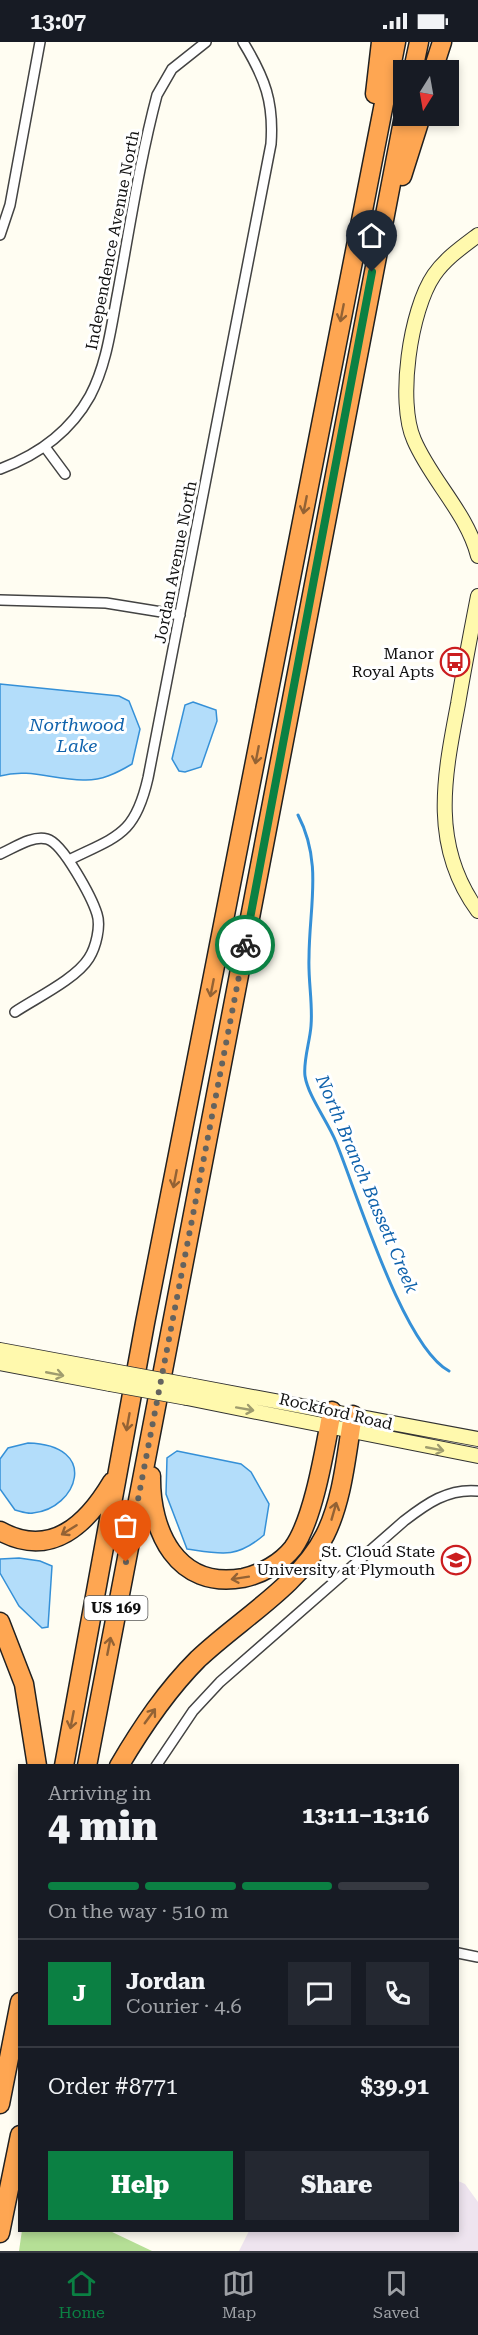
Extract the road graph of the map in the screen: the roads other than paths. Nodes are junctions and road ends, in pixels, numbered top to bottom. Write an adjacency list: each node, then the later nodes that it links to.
1 (40, 42): 12 (street)
2 (206, 42): 16 (street, Independence Avenue North)
3 (243, 42): 22 (street, Jordan Avenue North)
4 (381, 42): 13 (highway)
5 (396, 42): 13 (highway, US 169)
6 (418, 42): 8 (highway)
7 (442, 42): 9 (highway)
8 (415, 60)
9 (436, 60)
10 (402, 126): 15 (highway, US 169)
11 (418, 126): 15 (highway)
12 (0, 235)
13 (358, 235): 35 (highway, US 169, one-way to 35)
14 (478, 235): 19 (main road)
15 (372, 272): 33 (highway, US 169)
16 (45, 447): 17 (street, Independence Avenue North); 18 (street)
17 (0, 469)
18 (65, 474)
19 (478, 556)
20 (478, 596): 25 (main road)
21 (0, 600): 22 (street)
22 (180, 615): 24 (street, Jordan Avenue North)
23 (0, 854): 24 (street)
24 (69, 860): 26 (street)
25 (478, 911)
26 (15, 1011)
27 (0, 1350): 29 (main road)
28 (0, 1363): 29 (main road, one-way to 29)
29 (112, 1378): 30 (main road, Rockford Road, bridge)
30 (330, 1419): 31 (main road, Rockford Road); 33 (highway, one-way to 33)
31 (352, 1424): 32 (main road, Rockford Road); 34 (main road, Rockford Road, one-way to 34); 42 (highway, one-way to 31)
32 (478, 1439)
33 (149, 1451): 41 (highway, US 169, one-way to 33)
34 (478, 1456)
35 (119, 1470): 37 (highway, one-way to 37); 40 (highway, US 169, one-way to 40)
36 (478, 1491): 43 (street)
37 (0, 1531)
38 (0, 1622): 39 (highway)
39 (37, 1764)
40 (64, 1764)
41 (87, 1764)
42 (120, 1764)
43 (157, 1764)
44 (459, 1953): 45 (street)
45 (478, 1957)
46 (18, 2012): 47 (highway)
47 (0, 2104)
48 (18, 2144): 49 (highway)
49 (0, 2233)

